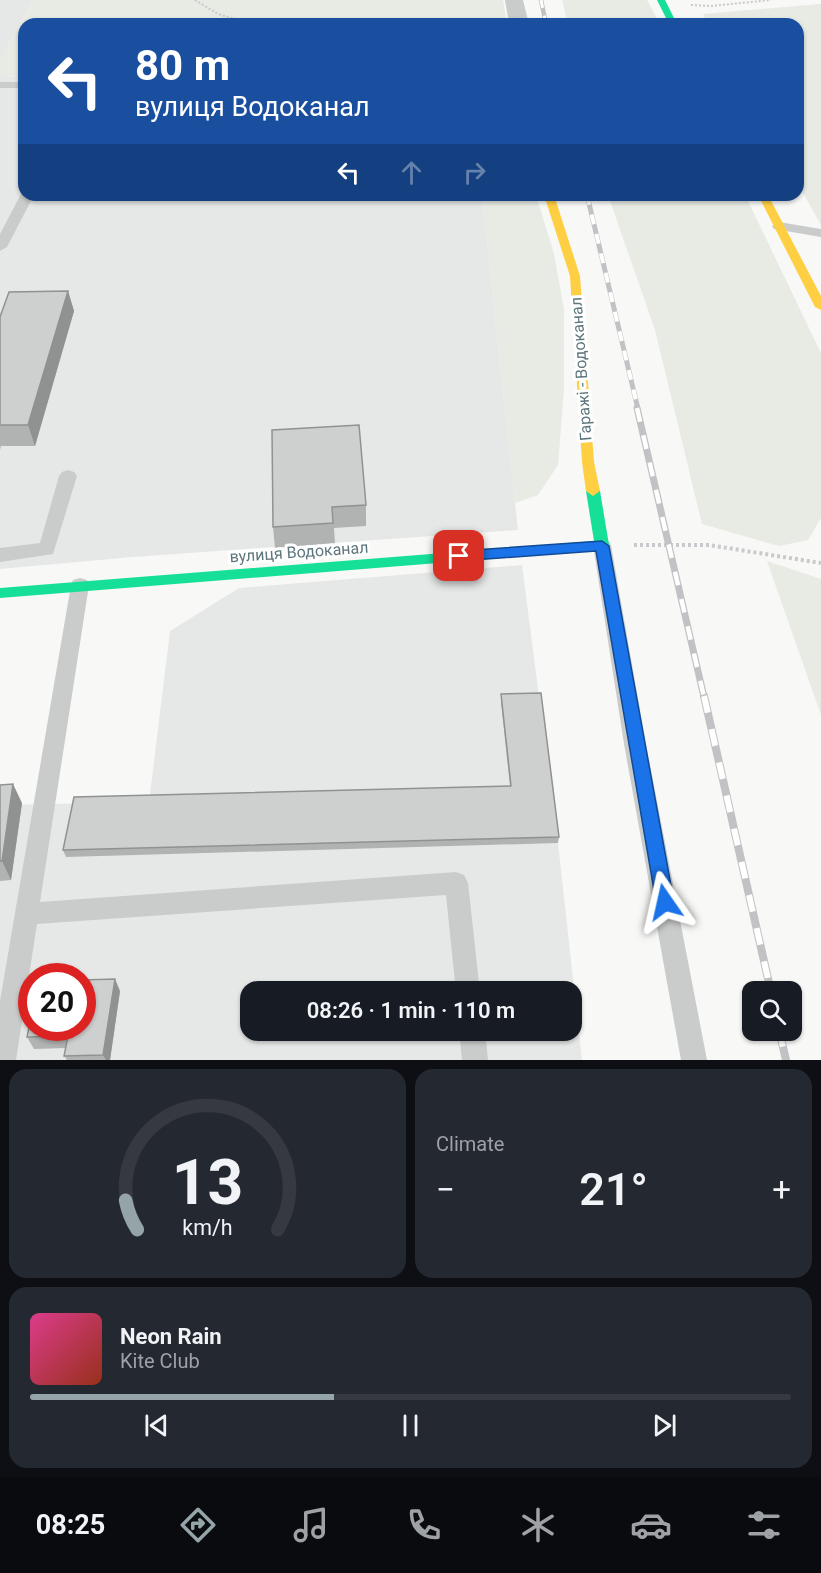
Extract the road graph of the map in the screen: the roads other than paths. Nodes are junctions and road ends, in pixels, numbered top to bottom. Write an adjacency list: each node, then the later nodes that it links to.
1 (514, 0): 3 (street)
2 (662, 2): 4 (street)
3 (518, 18)
4 (670, 18)
5 (0, 85): 6 (lane)
6 (18, 85)
7 (24, 201): 12 (lane)
8 (551, 201): 15 (street, Гаражі - Водоканал)
9 (766, 201): 10 (street)
10 (779, 226): 11 (lane); 13 (street)
11 (821, 233)
12 (0, 247)
13 (821, 307)
14 (68, 476): 16 (lane)
15 (602, 546): 17 (street, вулиця Водоканал); 24 (lane)
16 (0, 555)
17 (80, 585): 18 (street, вулиця Водоканал); 19 (lane)
18 (0, 593)
19 (27, 914): 20 (lane); 22 (lane)
20 (467, 981)
21 (473, 1041): 23 (lane)
22 (3, 1060)
23 (475, 1060)
24 (694, 1060)

